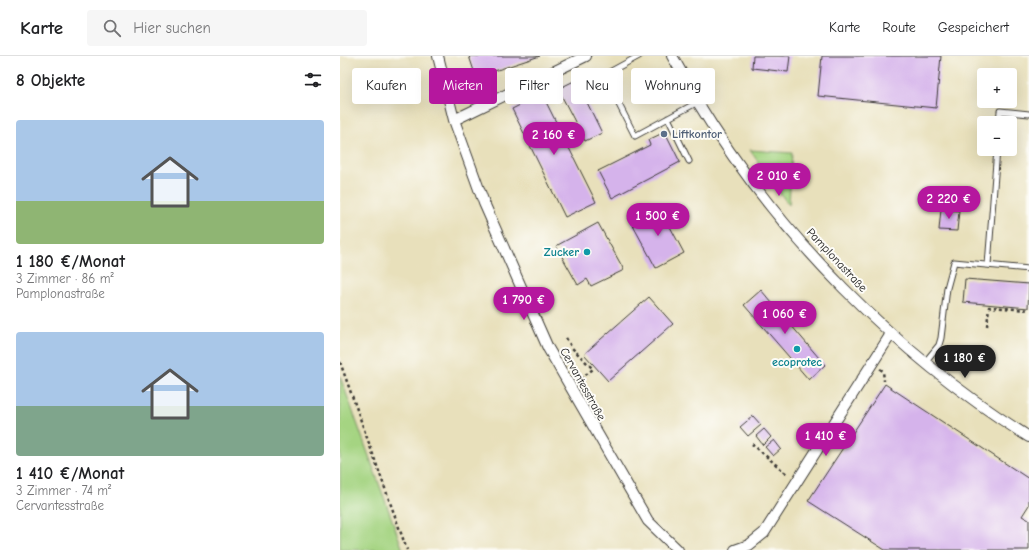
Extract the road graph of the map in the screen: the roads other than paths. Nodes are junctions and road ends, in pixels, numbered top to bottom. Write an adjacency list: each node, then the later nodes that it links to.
1 (438, 56): 11 (street, Cervantesstraße)
2 (586, 56): 11 (street)
3 (640, 56): 10 (lane)
4 (672, 56): 5 (street, Pamplonastraße)
5 (679, 68)
6 (694, 104): 10 (lane)
7 (699, 104): 16 (street, Pamplonastraße)
8 (1029, 114): 9 (lane)
9 (1000, 116)
10 (668, 118): 13 (lane)
11 (454, 120): 19 (street, Cervantesstraße)
12 (996, 156): 14 (lane)
13 (689, 161)
14 (988, 265): 15 (lane); 17 (lane)
15 (1029, 270)
16 (891, 334): 17 (street, Pamplonastraße); 20 (street)
17 (925, 362): 18 (street, Pamplonastraße)
18 (1029, 437)
19 (678, 550)
20 (735, 550)

